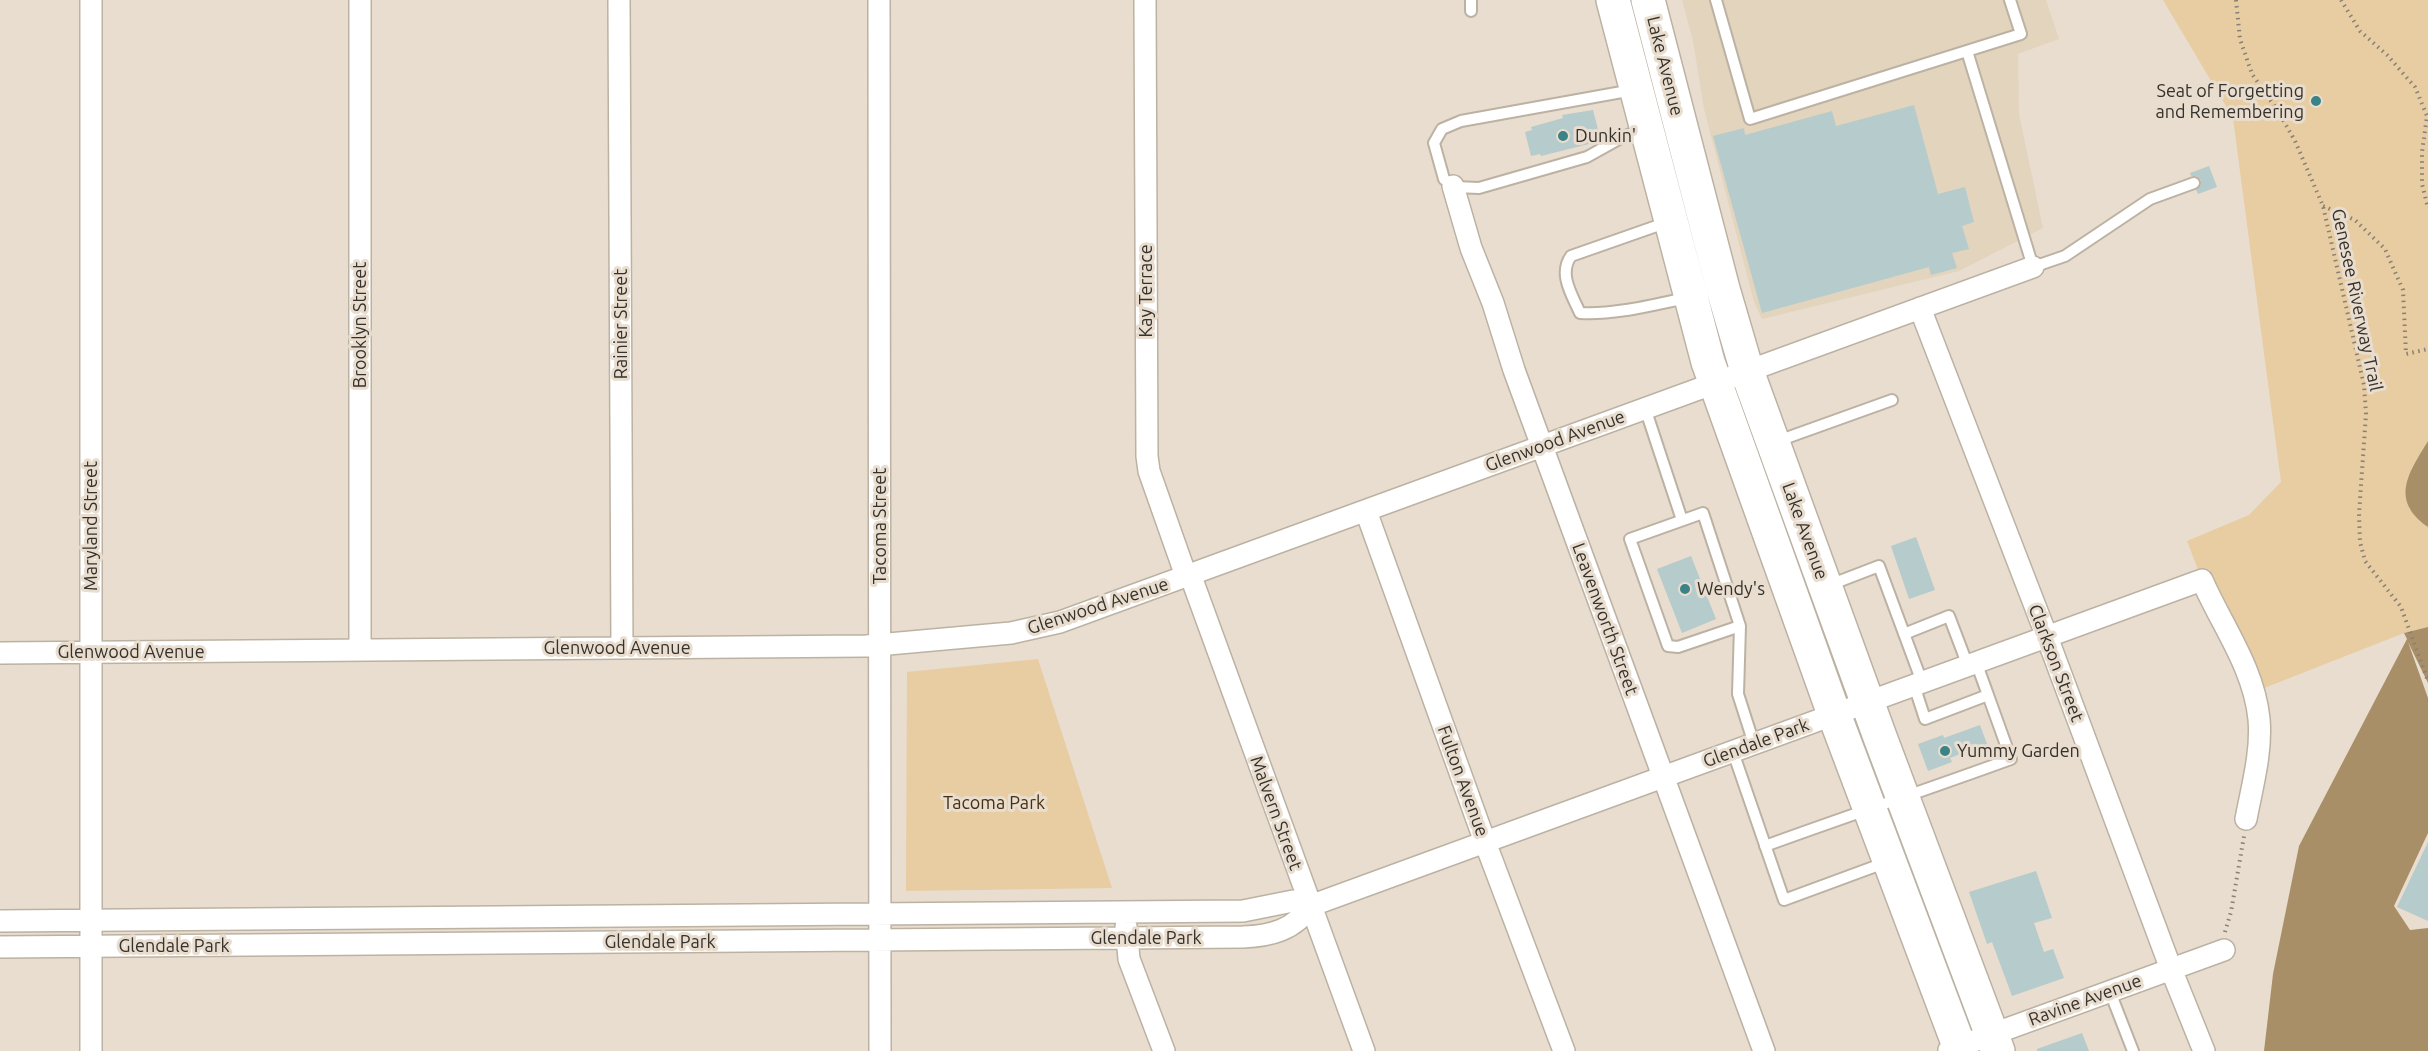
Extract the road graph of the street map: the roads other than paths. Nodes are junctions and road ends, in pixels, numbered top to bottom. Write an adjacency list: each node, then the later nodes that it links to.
1 (91, 0): 35 (street, Maryland Street)
2 (360, 0): 34 (street, Brooklyn Street)
3 (619, 0): 33 (street, Rainier Street)
4 (879, 0): 32 (street, Tacoma Street)
5 (1145, 0): 27 (street, Kay Terrace)
6 (1613, 0): 11 (main road, Lake Avenue)
7 (1648, 0): 11 (main road, Lake Avenue)
8 (1716, 0): 10 (lane)
9 (2010, 0): 10 (lane)
10 (1967, 51): 16 (lane)
11 (1652, 86): 12 (main road, Lake Avenue); 14 (lane)
12 (1662, 125): 14 (lane); 15 (main road, Lake Avenue)
13 (2193, 183): 16 (lane)
14 (1453, 186): 23 (street, Leavenworth Street)
15 (1686, 217): 17 (main road, Lake Avenue); 17 (lane)
16 (2033, 267): 18 (street, Glenwood Avenue)
17 (1707, 293): 19 (main road, Lake Avenue); 20 (main road, Lake Avenue)
18 (1920, 308): 19 (street, Glenwood Avenue); 31 (street, Clarkson Street)
19 (1747, 371): 20 (street, Glenwood Avenue); 24 (main road, Lake Avenue)
20 (1715, 383): 22 (street, Glenwood Avenue); 24 (main road, Lake Avenue)
21 (1892, 400): 24 (lane)
22 (1645, 408): 23 (street, Glenwood Avenue); 26 (lane)
23 (1542, 446): 25 (street, Glenwood Avenue); 44 (street, Leavenworth Street)
24 (1756, 448): 28 (main road, Lake Avenue); 41 (main road, Lake Avenue)
25 (1366, 511): 27 (street, Glenwood Avenue); 48 (street, Fulton Avenue)
26 (1682, 520): 29 (lane); 29 (lane)
27 (1188, 575): 32 (street, Glenwood Avenue); 51 (street, Malvern Street)
28 (1825, 587): 30 (lane); 40 (main road, Lake Avenue)
29 (1740, 626): 42 (lane)
30 (1904, 634): 37 (lane); 38 (lane)
31 (2047, 637): 37 (street, Glendale Park); 47 (street, Glendale Park); 61 (street, Clarkson Street)
32 (880, 645): 33 (street, Glenwood Avenue); 53 (street, Tacoma Street)
33 (622, 648): 34 (street, Glenwood Avenue)
34 (360, 650): 35 (street, Glenwood Avenue)
35 (91, 652): 36 (street, Glenwood Avenue); 54 (street, Maryland Street)
36 (0, 653)
37 (1972, 664): 38 (street, Glendale Park); 39 (lane)
38 (1918, 684): 39 (lane); 40 (street, Glendale Park)
39 (1988, 695): 45 (lane)
40 (1867, 702): 41 (street, Glendale Park); 45 (main road, Lake Avenue)
41 (1834, 714): 42 (street, Glendale Park); 46 (main road, Lake Avenue)
42 (1754, 744): 43 (street, Glendale Park)
43 (1733, 752): 44 (street, Glendale Park); 49 (lane)
44 (1662, 777): 48 (street, Glendale Park); 70 (street, Leavenworth Street)
45 (1903, 799): 46 (lane); 50 (main road, Lake Avenue)
46 (1869, 807): 49 (lane); 50 (main road, Lake Avenue)
47 (2245, 827)
48 (1485, 842): 51 (street, Glendale Park); 69 (street, Fulton Avenue)
49 (1765, 846): 50 (lane)
50 (1906, 855): 63 (main road, Lake Avenue); 64 (main road, Lake Avenue)
51 (1310, 906): 52 (street, Glendale Park); 56 (street, Glendale Park); 68 (street, Malvern Street)
52 (1125, 912): 53 (street, Glendale Park); 56 (street)
53 (880, 914): 54 (street, Glendale Park); 57 (street, Tacoma Street)
54 (91, 920): 55 (street, Glendale Park); 58 (street, Maryland Street)
55 (0, 921)
56 (1126, 938): 57 (street, Glendale Park); 67 (street)
57 (880, 940): 58 (street, Glendale Park); 66 (street, Tacoma Street)
58 (91, 946): 59 (street, Glendale Park); 65 (street, Maryland Street)
59 (0, 947)
60 (2224, 950): 61 (street, Ravine Avenue)
61 (2171, 969): 62 (street, Ravine Avenue); 72 (street, Clarkson Street)
62 (2110, 992): 63 (street, Ravine Avenue); 71 (lane)
63 (1995, 1043): 64 (street, Ravine Avenue)
64 (1956, 1049)
65 (91, 1051)
66 (880, 1051)
67 (1164, 1051)
68 (1364, 1051)
69 (1564, 1051)
70 (1764, 1051)
71 (2133, 1051)
72 (2204, 1051)

